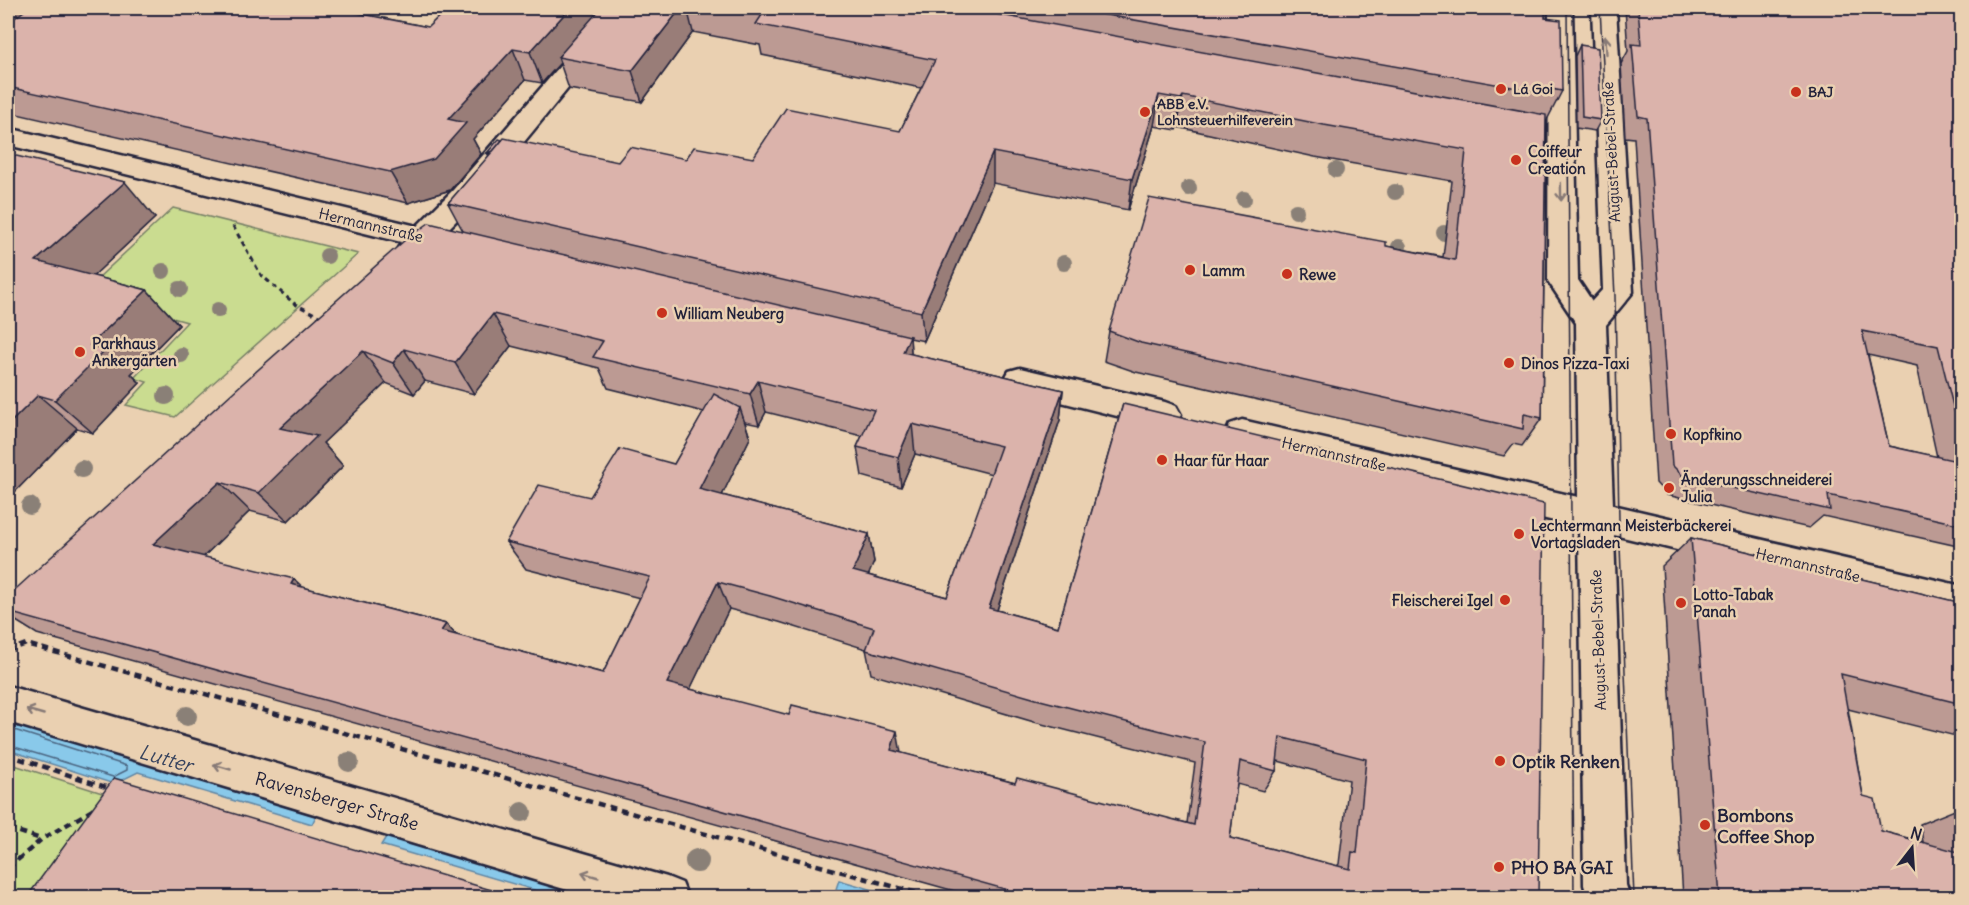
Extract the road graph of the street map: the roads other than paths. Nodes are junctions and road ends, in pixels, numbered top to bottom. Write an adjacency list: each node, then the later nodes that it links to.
1 (622, 8): 5 (street)
2 (1560, 8): 8 (street, one-way to 8)
3 (1604, 8): 8 (street, August-Bebel-Straße, one-way to 3)
4 (8, 137): 5 (street, Hermannstraße)
5 (424, 237): 6 (street, Hermannstraße); 7 (street)
6 (482, 251)
7 (390, 268)
8 (1591, 322): 10 (street, August-Bebel-Straße)
9 (998, 375): 10 (street, Hermannstraße)
10 (1595, 515): 11 (street, Hermannstraße); 13 (street, August-Bebel-Straße)
11 (1962, 602)
12 (8, 704): 14 (street, Ravensberger Straße, one-way to 12)
13 (1605, 893)
14 (667, 897)

